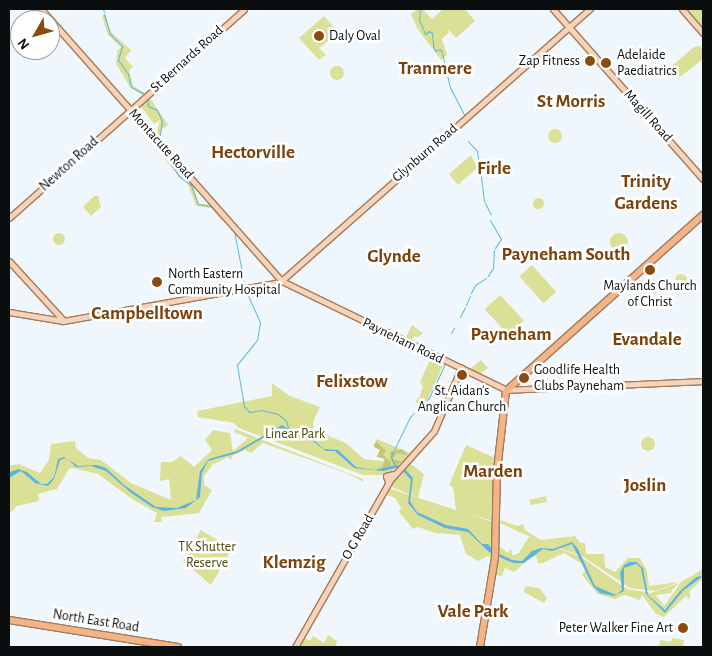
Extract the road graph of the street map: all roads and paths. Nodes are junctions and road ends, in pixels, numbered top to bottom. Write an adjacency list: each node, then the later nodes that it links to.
1 (42, 9): 9 (main road, Montacute Road)
2 (243, 9): 9 (main road, St Bernards Road)
3 (553, 9): 6 (main road, Magill Road)
4 (590, 9): 6 (main road, Glynburn Road)
5 (682, 9): 7 (main road)
6 (568, 28): 8 (main road, Glynburn Road); 11 (main road, Magill Road)
7 (703, 32)
8 (552, 42): 10 (main road, Glynburn Road); 10 (main road, Glynburn Road)
9 (130, 109): 12 (main road, Newton Road); 15 (main road, Montacute Road)
10 (435, 145): 15 (main road, Glynburn Road)
11 (703, 179)
12 (9, 217)
13 (701, 218): 21 (highway)
14 (9, 262): 18 (main road)
15 (282, 279): 16 (main road, Payneham Road); 16 (main road, Payneham Road); 18 (main road)
16 (310, 295): 19 (main road, Payneham Road)
17 (9, 311): 18 (main road)
18 (60, 319)
19 (459, 369): 21 (main road, Payneham Road); 27 (main road, O G Road)
20 (703, 381): 21 (main road, Payneham Road)
21 (509, 389): 28 (highway)
22 (11, 621): 23 (highway, North East Road); 23 (highway, North East Road)
23 (52, 627): 24 (highway, North East Road)
24 (159, 645): 25 (highway, North East Road); 26 (highway, North East Road)
25 (170, 647)
26 (177, 647)
27 (295, 647)
28 (481, 647)

